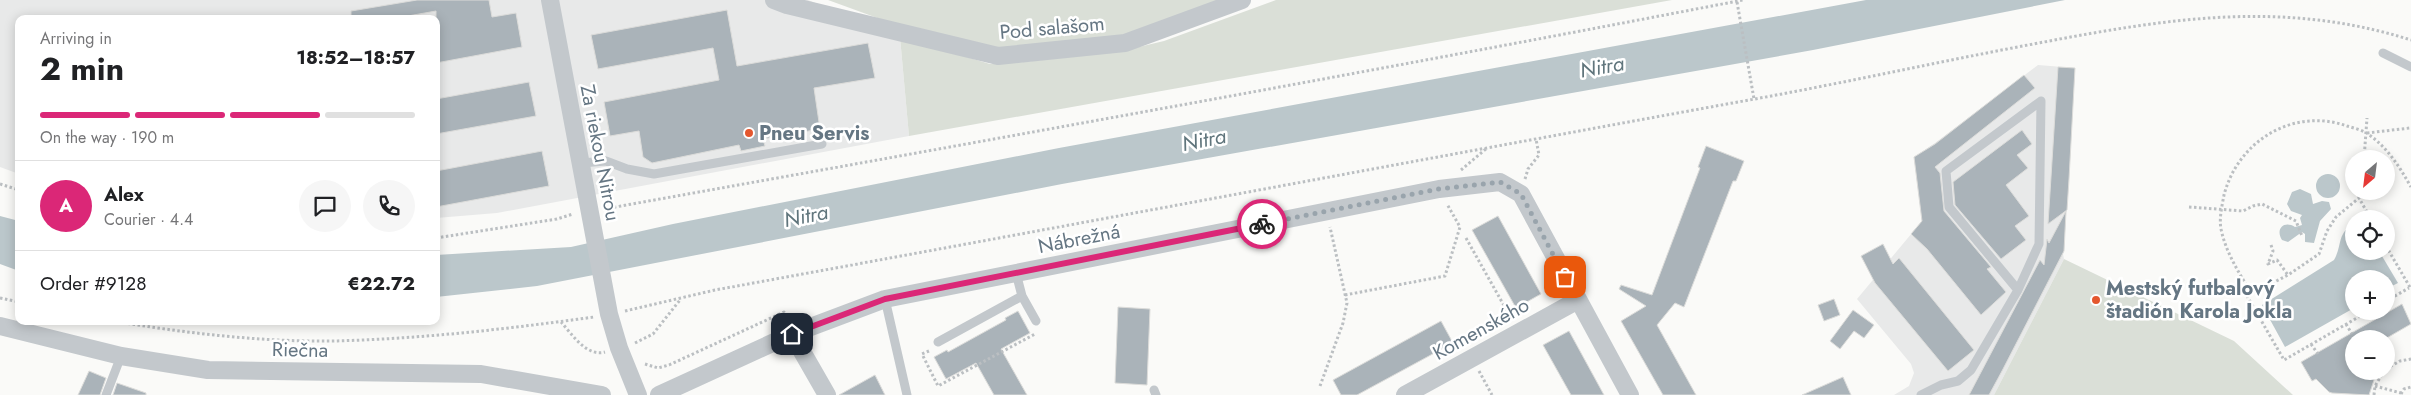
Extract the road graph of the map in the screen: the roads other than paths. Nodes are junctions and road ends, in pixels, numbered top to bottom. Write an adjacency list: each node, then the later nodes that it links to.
1 (550, 0): 7 (street, Za riekou Nitrou)
2 (774, 0): 3 (street, Pod salašom)
3 (1242, 0)
4 (2383, 54): 5 (lane)
5 (2411, 67)
6 (822, 144): 7 (lane)
7 (581, 163): 20 (street, Za riekou Nitrou)
8 (1016, 273): 10 (lane); 11 (street, Nábrežná); 12 (street, Nábrežná)
9 (2018, 290): 9 (lane); 26 (lane)
10 (1022, 296): 13 (lane); 16 (lane)
11 (885, 299): 15 (street, Nábrežná); 23 (lane)
12 (1578, 300): 24 (street, Komenského); 25 (street)
13 (1036, 321)
14 (0, 326): 17 (street, Riečna)
15 (792, 328): 21 (street, Nábrežná); 22 (street)
16 (938, 342)
17 (121, 356): 18 (lane); 19 (street, Riečna)
18 (106, 395)
19 (602, 395)
20 (638, 395)
21 (659, 395)
22 (827, 395)
23 (907, 395)
24 (1405, 395)
25 (1630, 395)
26 (1921, 395)

